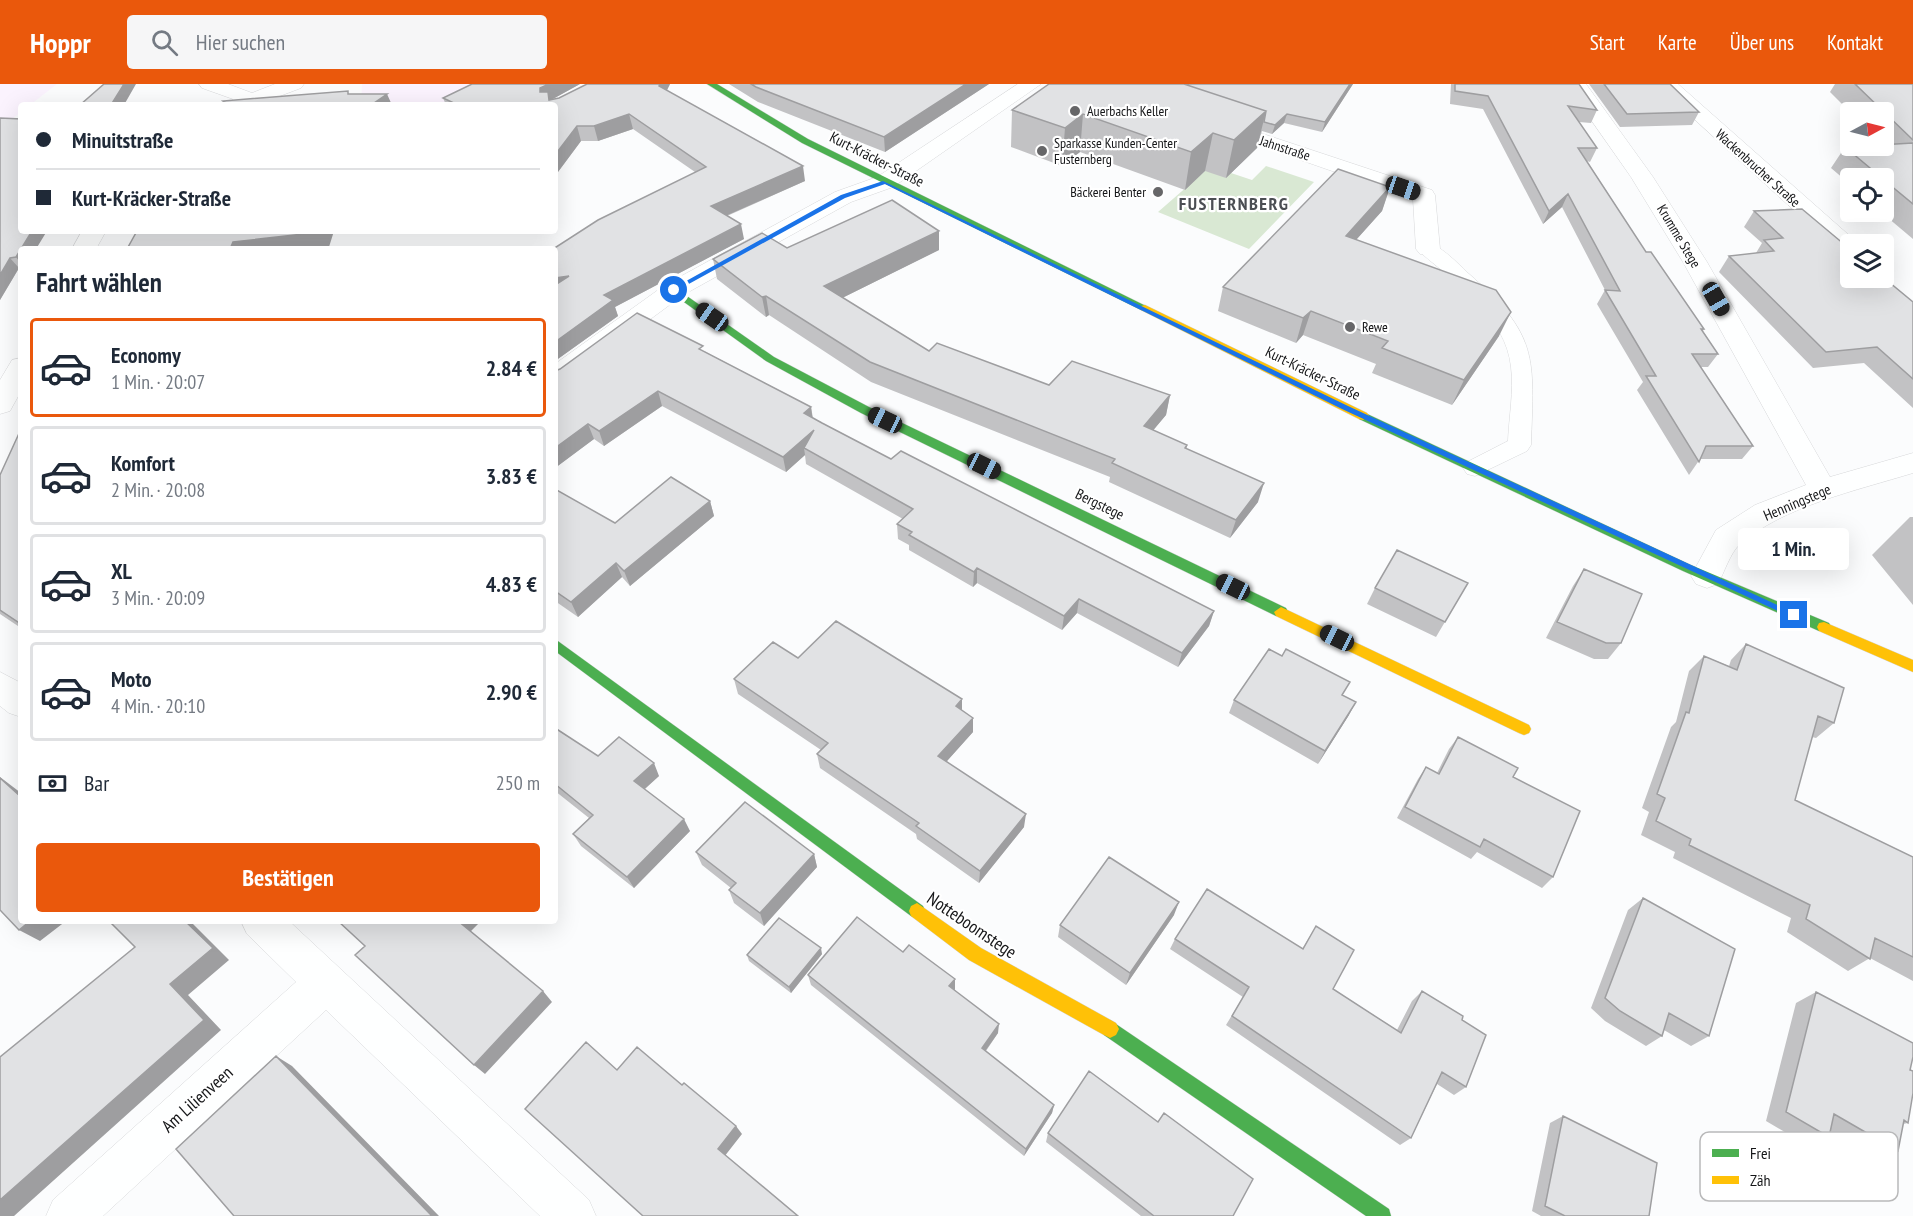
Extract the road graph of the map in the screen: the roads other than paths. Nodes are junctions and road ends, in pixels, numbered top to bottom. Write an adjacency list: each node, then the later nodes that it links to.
1 (209, 84): 7 (street)
2 (294, 84): 7 (street)
3 (711, 84): 9 (street, Kurt-Kräcker-Straße)
4 (1031, 84): 9 (street)
5 (1576, 84): 18 (street, Krumme Stege)
6 (1666, 84): 10 (street, Wackenbrucher Straße)
7 (244, 102)
8 (1195, 118): 11 (street, Jahnstraße)
9 (885, 182): 12 (street); 17 (street, Kurt-Kräcker-Straße)
10 (1840, 240)
11 (1428, 249): 17 (lane)
12 (674, 290): 14 (street); 24 (street, Bergstege)
13 (18, 372): 15 (street)
14 (558, 374)
15 (0, 405)
16 (1913, 464): 18 (street, Henningstege)
17 (1475, 468): 19 (street, Kurt-Kräcker-Straße)
18 (1823, 490): 19 (street, Henningstege)
19 (1707, 576): 21 (street, Kurt-Kräcker-Straße)
20 (558, 646): 29 (street, Notteboomstege)
21 (1913, 666)
22 (0, 686): 23 (street)
23 (18, 701)
24 (1524, 729)
25 (264, 924): 26 (street)
26 (326, 982): 27 (street, Am Lilienveen); 28 (street)
27 (69, 1216)
28 (573, 1216)
29 (1382, 1216)

